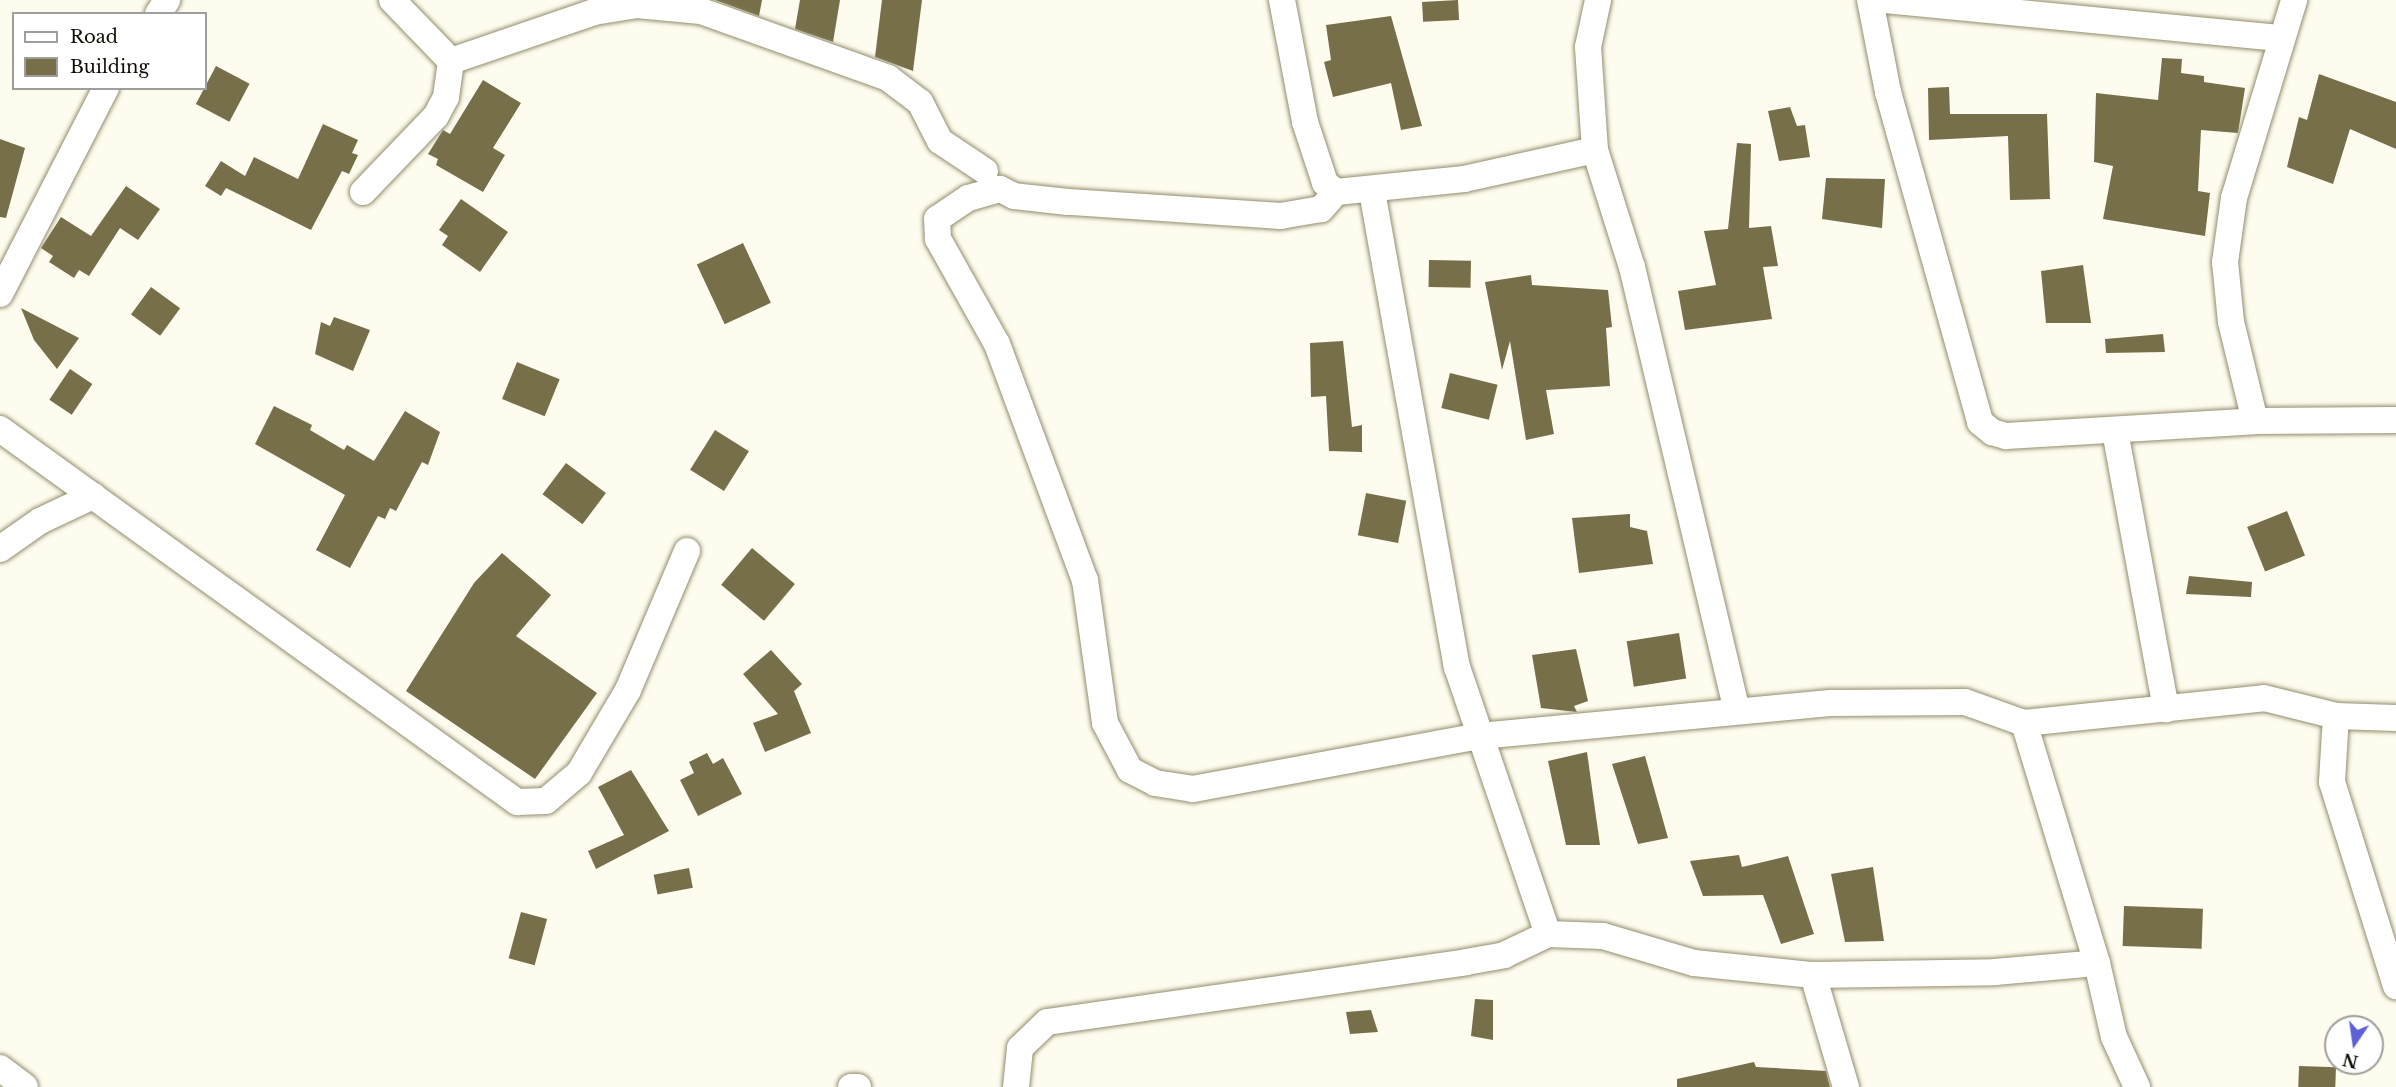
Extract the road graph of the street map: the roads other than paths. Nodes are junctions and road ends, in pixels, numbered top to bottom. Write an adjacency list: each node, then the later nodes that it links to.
1 (392, 0): 8 (street)
2 (1282, 0): 14 (street)
3 (1598, 0): 10 (street)
4 (1870, 0): 19 (street)
5 (1885, 0): 7 (street)
6 (2295, 0): 7 (street)
7 (2279, 38): 17 (street)
8 (451, 61): 11 (street); 13 (street)
9 (105, 90): 15 (street)
10 (1595, 150): 12 (street); 24 (street)
11 (984, 171)
12 (1372, 191): 14 (street); 28 (street)
13 (363, 192)
14 (1336, 192): 28 (street)
15 (0, 294)
16 (2396, 420): 17 (street)
17 (2255, 421): 19 (street)
18 (0, 429): 20 (street)
19 (2115, 431): 23 (street)
20 (93, 496): 21 (street); 22 (street)
21 (0, 549)
22 (687, 551)
23 (2166, 709): 25 (street); 27 (street)
24 (1737, 710): 27 (street); 28 (street)
25 (2336, 716): 26 (street); 32 (street)
26 (2396, 718)
27 (2024, 723): 30 (street)
28 (1480, 736): 29 (street)
29 (1548, 934): 31 (street); 34 (street)
30 (2097, 963): 31 (street); 39 (street)
31 (1813, 975): 38 (street)
32 (2396, 986)
33 (0, 1068): 35 (street)
34 (1008, 1086)
35 (25, 1087)
36 (851, 1087): 37 (street)
37 (858, 1087)
38 (1846, 1087)
39 (2137, 1087)

